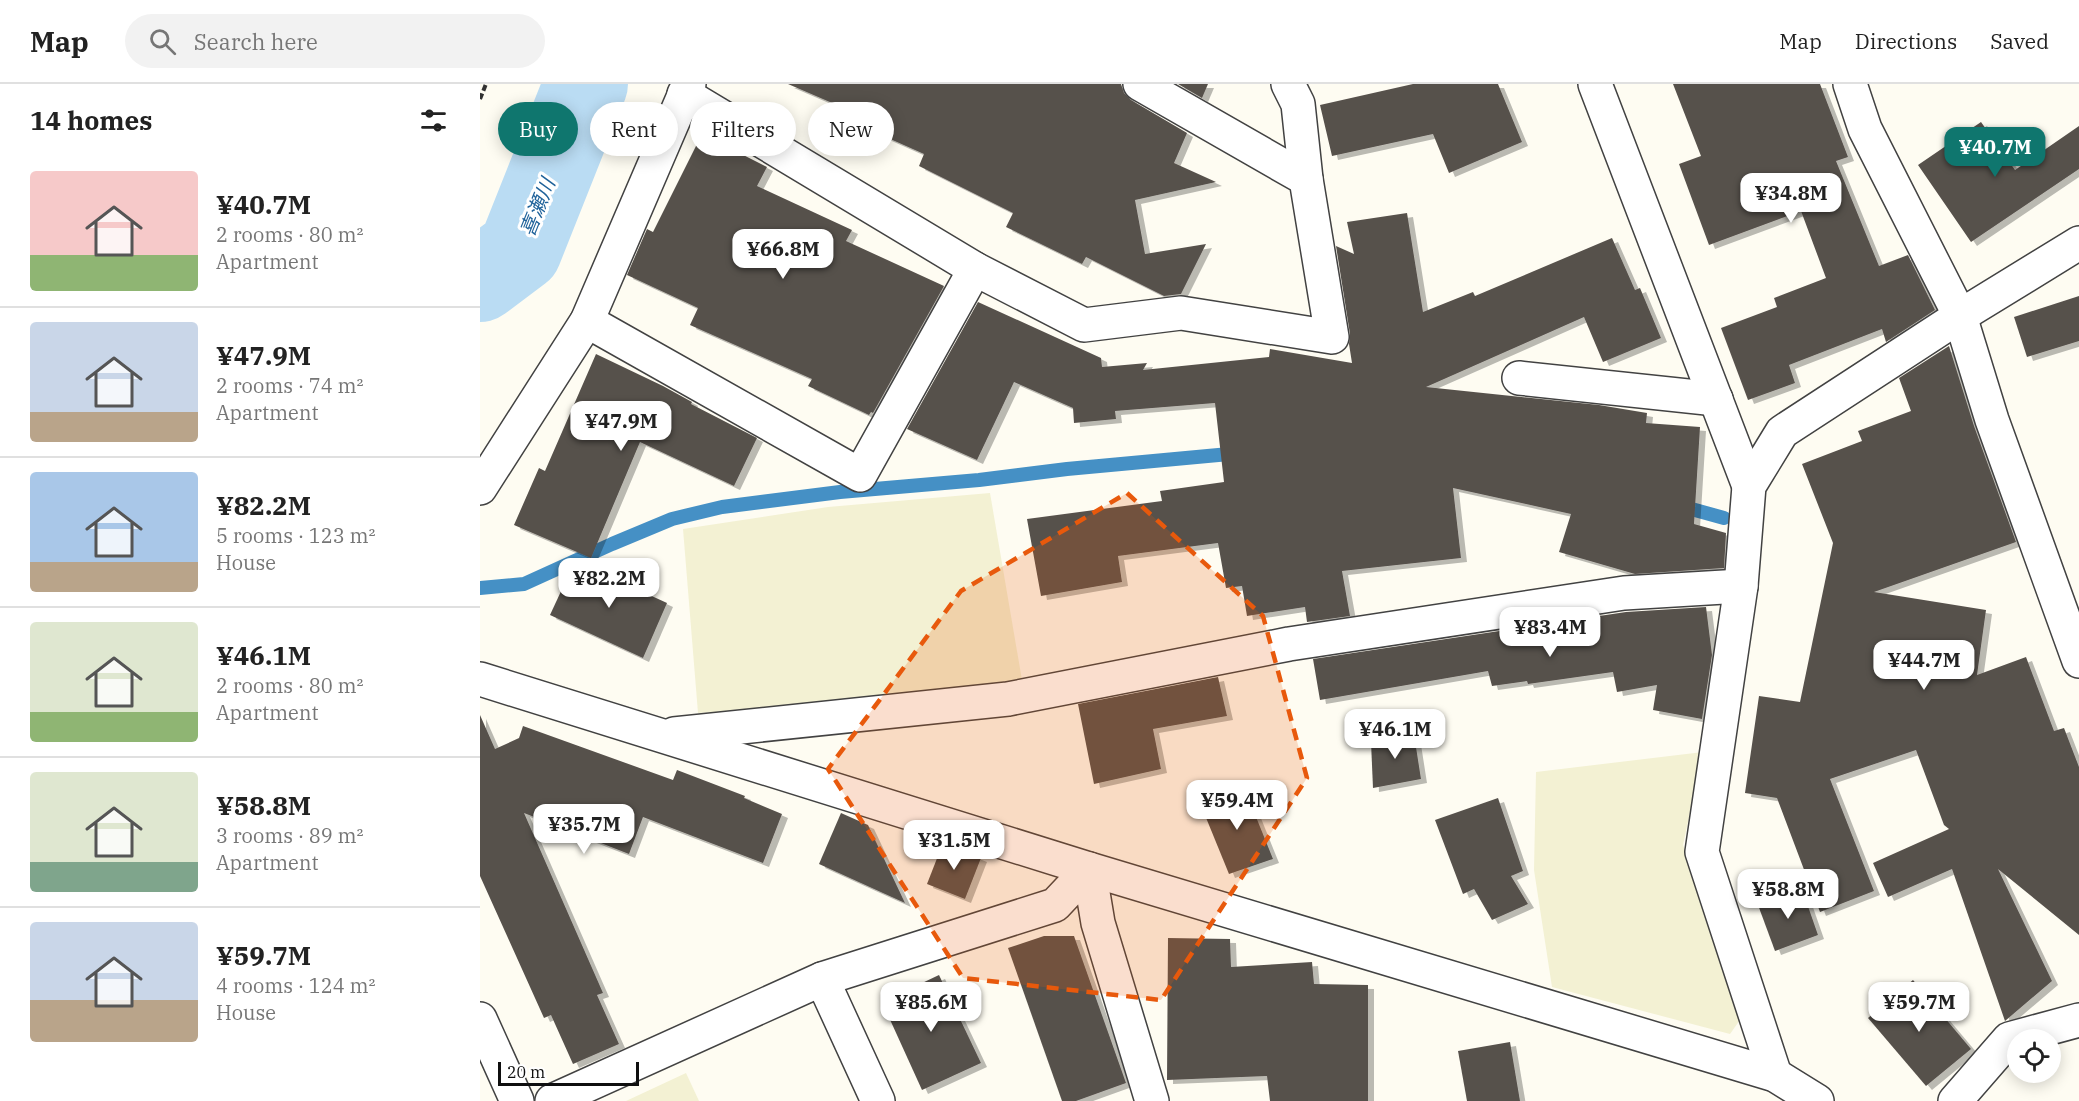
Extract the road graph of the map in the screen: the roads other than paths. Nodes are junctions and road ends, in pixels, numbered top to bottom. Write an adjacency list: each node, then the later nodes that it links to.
1 (1140, 84): 6 (street)
2 (1288, 84): 6 (street)
3 (1596, 84): 12 (street)
4 (1850, 84): 9 (street)
5 (687, 89): 8 (street); 10 (street)
6 (1306, 179): 8 (street)
7 (2079, 243): 9 (street)
8 (975, 268): 10 (street)
9 (1960, 316): 13 (street); 16 (street)
10 (587, 321): 14 (street)
11 (1519, 378): 12 (street)
12 (1716, 399): 13 (street)
13 (1749, 486): 15 (street)
14 (480, 488)
15 (1741, 586): 18 (street); 23 (street)
16 (2079, 662)
17 (480, 679): 18 (street)
18 (661, 736): 19 (street)
19 (1089, 869): 20 (street); 23 (street); 27 (street)
20 (822, 979): 25 (street); 26 (street)
21 (480, 1019): 24 (street)
22 (2079, 1020): 29 (street)
23 (1775, 1075): 28 (street)
24 (517, 1101)
25 (552, 1101)
26 (878, 1101)
27 (1152, 1101)
28 (1817, 1101)
29 (1955, 1101)

